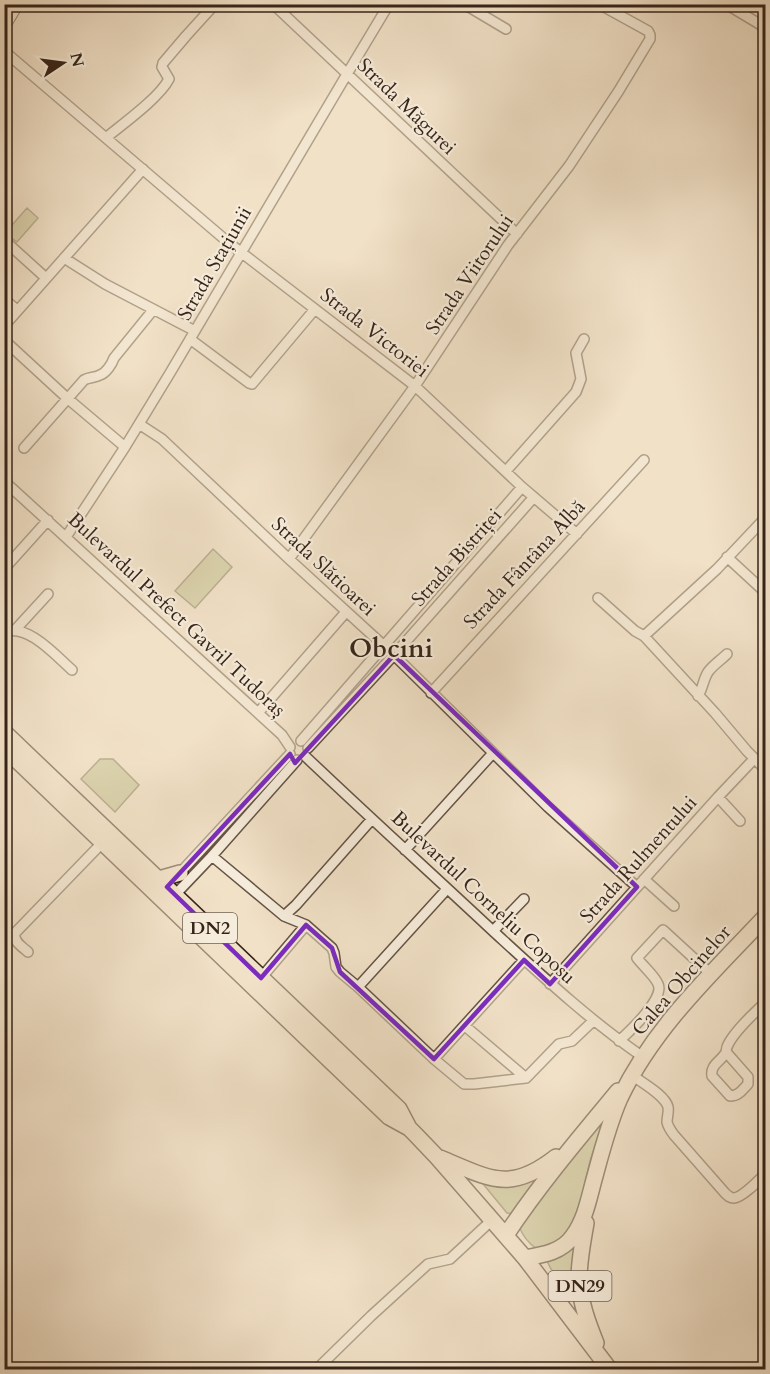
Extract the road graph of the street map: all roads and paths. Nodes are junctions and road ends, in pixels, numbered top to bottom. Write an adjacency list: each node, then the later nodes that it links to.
1 (16, 4): 8 (street)
2 (215, 4): 13 (street)
3 (273, 4): 12 (street, Strada Măgurei)
4 (389, 4): 12 (street, Strada Stațiunii)
5 (464, 4): 10 (street)
6 (599, 4): 15 (street, Strada Viitorului)
7 (726, 4): 9 (street)
8 (4, 24)
9 (765, 28)
10 (506, 29)
11 (4, 51): 13 (street, Strada Victoriei)
12 (347, 74): 15 (street, Strada Măgurei); 17 (street, Strada Stațiunii)
13 (107, 137): 14 (street, Strada Victoriei)
14 (143, 169): 17 (street, Strada Victoriei); 18 (street)
15 (517, 234): 28 (street, Strada Viitorului)
16 (4, 240): 19 (street)
17 (241, 252): 21 (street, Strada Victoriei); 25 (street, Strada Stațiunii)
18 (64, 258): 19 (street); 23 (street)
19 (46, 278): 22 (street)
20 (4, 299): 22 (street)
21 (315, 309): 25 (street); 28 (street, Strada Victoriei)
22 (17, 310): 24 (street)
23 (153, 310): 25 (street); 29 (street)
24 (4, 326)
25 (193, 335): 30 (street, Strada Stațiunii)
26 (584, 339): 34 (street)
27 (4, 340): 29 (street)
28 (415, 386): 34 (street, Strada Victoriei); 43 (street, Strada Viitorului)
29 (67, 398): 31 (street); 32 (street)
30 (139, 424): 31 (street, Strada Stațiunii); 43 (street, Strada Slătioarei)
31 (125, 447): 41 (street, Strada Stațiunii)
32 (24, 448)
33 (644, 460): 40 (street, Strada Fântâna Albă)
34 (506, 471): 36 (street, Strada Victoriei)
35 (4, 481): 39 (street, Bulevardul Prefect Gavril Tudoraș)
36 (522, 487): 37 (street, Strada Victoriei); 52 (street, Strada Bistriței)
37 (534, 497): 40 (street, Strada Victoriei); 54 (street, Strada Bistriței)
38 (765, 517): 42 (street)
39 (48, 520): 41 (street, Bulevardul Prefect Gavril Tudoraș); 44 (street, Bulevardul Prefect Gavril Tudoraș)
40 (577, 534): 56 (street, Strada Fântâna Albă)
41 (66, 537): 58 (street, Bulevardul Prefect Gavril Tudoraș)
42 (727, 557): 45 (street); 51 (street)
43 (289, 559): 48 (street, Strada Slătioarei)
44 (4, 569)
45 (765, 593)
46 (48, 594): 49 (street)
47 (598, 598): 51 (street)
48 (346, 612): 52 (street, Strada Slătioarei); 58 (street)
49 (15, 630): 50 (street); 55 (street)
50 (4, 632)
51 (644, 636): 57 (street)
52 (384, 646): 54 (street, Strada Slătioarei); 61 (street, Strada Bistriței)
53 (727, 654): 57 (street)
54 (394, 655): 56 (street, Strada Slătioarei); 61 (street, Strada Bistriței)
55 (72, 670)
56 (431, 693): 62 (street, Strada Slătioarei)
57 (698, 696): 63 (street)
58 (258, 713): 61 (street, Bulevardul Prefect Gavril Tudoraș)
59 (4, 732): 75 (main road, DN2)
60 (4, 748): 68 (main road, DN2)
61 (298, 750): 66 (street, Bulevardul Corneliu Coposu); 70 (street, Strada Bistriței); 71 (street, Strada Bistriței)
62 (493, 753): 69 (street); 73 (street, Strada Slătioarei)
63 (754, 759): 64 (street); 65 (street, Strada Rulmentului)
64 (765, 770)
65 (718, 797): 67 (street); 72 (street, Strada Rulmentului)
66 (372, 819): 69 (street, Bulevardul Corneliu Coposu); 78 (street)
67 (740, 821)
68 (103, 842): 75 (main road, DN2); 82 (street)
69 (405, 850): 74 (street, Bulevardul Corneliu Coposu)
70 (212, 856): 75 (street, Strada Bistriței); 78 (street)
71 (180, 873): 75 (main road)
72 (644, 879): 73 (street, Strada Rulmentului); 77 (street)
73 (637, 887): 86 (street, Strada Rulmentului)
74 (447, 889): 81 (street, Bulevardul Corneliu Coposu); 87 (street)
75 (166, 892): 85 (main road, DN2); 97 (main road, DN2)
76 (524, 899): 81 (street)
77 (675, 906)
78 (284, 916): 80 (street)
79 (765, 916): 84 (main road, Calea Obcinelor / DN2)
80 (306, 925): 85 (street); 87 (street)
81 (493, 931): 83 (street, Bulevardul Corneliu Coposu)
82 (28, 952)
83 (524, 960): 86 (street, Bulevardul Corneliu Coposu); 90 (street)
84 (711, 974): 91 (street); 93 (main road, Calea Obcinelor / DN2)
85 (261, 978): 97 (main road, DN2)
86 (550, 984): 89 (street, Bulevardul Corneliu Coposu)
87 (358, 987): 94 (street)
88 (765, 1002): 92 (street)
89 (593, 1021): 91 (street, Bulevardul Corneliu Coposu); 96 (street)
90 (465, 1026): 94 (street); 96 (street)
91 (619, 1041): 93 (street, Bulevardul Corneliu Coposu)
92 (726, 1052): 92 (street)
93 (643, 1058): 95 (main road, Calea Obcinelor / DN2)
94 (434, 1059): 96 (street)
95 (632, 1075): 98 (main road, Calea Obcinelor / DN2); 100 (street); 101 (main road, Calea Obcinelor / DN2)
96 (526, 1077)
97 (409, 1128): 99 (main road, DN2)
98 (575, 1142): 99 (main road, DN2); 103 (main road, Calea Obcinelor / DN2)
99 (437, 1157): 102 (main road, DN2)
100 (765, 1173)
101 (588, 1208): 104 (main road, Calea Obcinelor / DN2); 105 (main road, DN29)
102 (492, 1220): 103 (main road, DN2); 106 (street)
103 (506, 1235): 104 (main road, DN2)
104 (525, 1258): 105 (main road, DN29)
105 (606, 1365)
106 (316, 1370)

